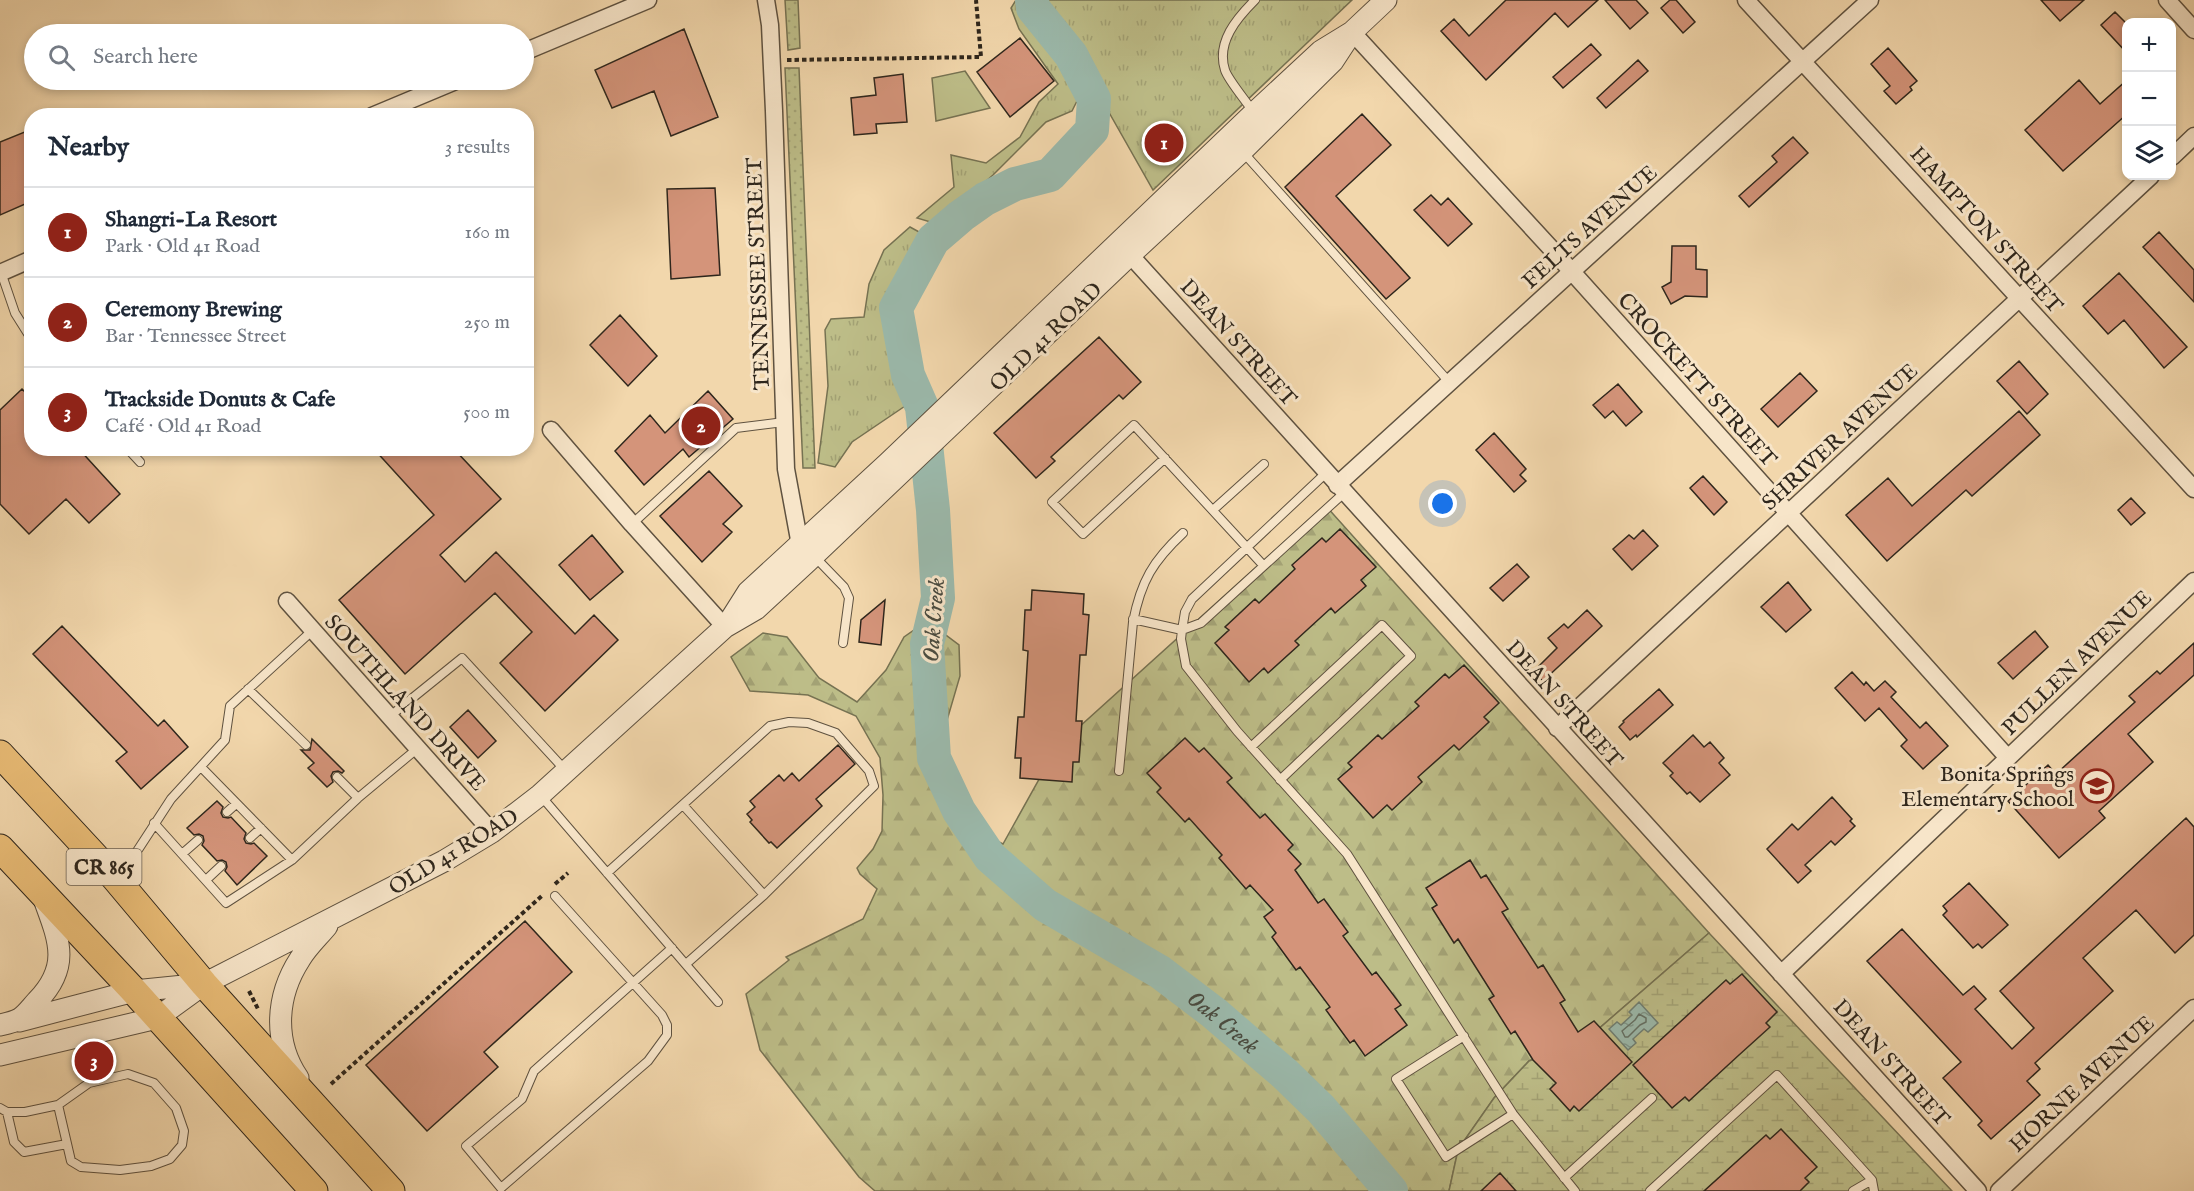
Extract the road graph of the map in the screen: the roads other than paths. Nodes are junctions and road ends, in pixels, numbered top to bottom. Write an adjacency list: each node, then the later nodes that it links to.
1 (648, 0): 10 (street)
2 (766, 0): 26 (street, TENNESSEE STREET)
3 (1255, 0): 14 (lane)
4 (1386, 0): 9 (street, OLD 41 ROAD)
5 (1746, 0): 11 (street, HAMPTON STREET)
6 (1870, 0): 11 (street, FELTS AVENUE)
7 (2167, 0): 8 (street)
8 (2194, 30)
9 (1352, 32): 14 (street, OLD 41 ROAD); 16 (street, OLD 41 ROAD); 21 (street, CROCKETT STREET)
10 (534, 48)
11 (1803, 61): 21 (street, FELTS AVENUE); 23 (street, HAMPTON STREET)
12 (434, 90): 13 (street)
13 (391, 108)
14 (1254, 113): 19 (street, OLD 41 ROAD)
15 (2194, 136): 17 (street)
16 (1242, 151): 19 (street, OLD 41 ROAD); 25 (lane)
17 (2176, 153)
18 (2147, 180): 23 (street, SHRIVER AVENUE)
19 (1125, 248): 32 (street, DEAN STREET); 39 (street, OLD 41 ROAD)
20 (24, 263): 22 (street)
21 (1572, 272): 25 (street, FELTS AVENUE); 35 (street, CROCKETT STREET)
22 (1, 273): 24 (lane)
23 (2019, 299): 33 (street, HAMPTON STREET); 35 (street, SHRIVER AVENUE)
24 (24, 327)
25 (1450, 383): 32 (street, FELTS AVENUE)
26 (784, 422): 36 (lane); 39 (street, TENNESSEE STREET)
27 (551, 430): 36 (street)
28 (134, 456): 30 (lane)
29 (1165, 458): 29 (lane); 34 (lane)
30 (140, 462)
31 (1264, 464): 34 (lane)
32 (1336, 484): 38 (lane); 40 (lane); 50 (street, DEAN STREET)
33 (2194, 489)
34 (1213, 510): 38 (lane)
35 (1788, 514): 50 (street, SHRIVER AVENUE); 55 (street, CROCKETT STREET)
36 (632, 524): 44 (street)
37 (1183, 533): 43 (lane)
38 (1247, 547): 40 (lane); 46 (lane)
39 (807, 550): 44 (street, OLD 41 ROAD); 47 (lane)
40 (1263, 565): 46 (lane)
41 (2194, 581): 55 (street, PULLEN AVENUE)
42 (287, 601): 45 (street, SOUTHLAND DRIVE)
43 (1133, 618): 46 (lane); 57 (lane)
44 (725, 627): 58 (street, OLD 41 ROAD)
45 (313, 630): 48 (lane); 49 (street, SOUTHLAND DRIVE)
46 (1182, 630): 52 (lane)
47 (843, 643)
48 (248, 689): 51 (lane); 56 (lane)
49 (389, 717): 53 (street, SOUTHLAND DRIVE); 58 (lane)
50 (1557, 728): 84 (street, DEAN STREET)
51 (306, 745)
52 (1251, 747): 60 (lane); 60 (lane)
53 (418, 748): 62 (lane); 68 (street, SOUTHLAND DRIVE)
54 (0, 754): 76 (main road, CR 865)
55 (2008, 758): 84 (street, PULLEN AVENUE)
56 (201, 767): 63 (lane); 66 (lane)
57 (1119, 771)
58 (567, 772): 61 (street, OLD 41 ROAD)
59 (338, 777): 62 (lane)
60 (1280, 780): 92 (lane)
61 (540, 795): 68 (street, OLD 41 ROAD); 75 (lane)
62 (358, 798): 73 (lane)
63 (237, 804): 65 (lane); 67 (lane)
64 (683, 805): 75 (lane); 79 (lane); 79 (lane)
65 (227, 812)
66 (154, 823): 72 (lane); 76 (lane)
67 (261, 828): 69 (lane); 73 (lane)
68 (492, 832): 81 (street, OLD 41 ROAD)
69 (250, 838)
70 (198, 840): 72 (lane)
71 (0, 848): 78 (main road, CR 865)
72 (182, 854): 77 (lane)
73 (292, 860): 77 (lane)
74 (221, 866): 77 (lane)
75 (607, 873): 82 (lane)
76 (115, 878): 86 (main road, CR 865)
77 (206, 880)
78 (42, 893): 87 (main road, CR 865); 91 (street)
79 (764, 895): 83 (lane)
80 (555, 896): 85 (lane)
81 (333, 918): 86 (street, OLD 41 ROAD); 97 (street)
82 (672, 948): 83 (lane); 85 (lane)
83 (686, 964): 88 (lane)
84 (1781, 974): 108 (street, DEAN STREET)
85 (633, 982): 85 (lane)
86 (204, 984): 87 (street, OLD 41 ROAD); 90 (street, OLD 41 ROAD); 97 (main road, CR 865)
87 (134, 991): 90 (main road, CR 865); 91 (street, OLD 41 ROAD)
88 (718, 1002)
89 (2194, 1008): 109 (street, HORNE AVENUE)
90 (157, 1018): 93 (street, OLD 41 ROAD); 102 (main road, CR 865)
91 (9, 1023)
92 (1464, 1036): 98 (lane); 98 (lane)
93 (0, 1055)
94 (1652, 1098): 100 (lane)
95 (58, 1105): 96 (lane); 99 (lane); 99 (lane)
96 (4, 1110): 99 (lane)
97 (319, 1112): 103 (main road, CR 865)
98 (1513, 1114): 100 (lane)
99 (67, 1144)
100 (1564, 1178): 104 (lane)
101 (1872, 1180): 105 (lane); 106 (lane); 107 (lane)
102 (314, 1191)
103 (392, 1191)
104 (1575, 1191)
105 (1650, 1191)
106 (1853, 1191)
107 (1874, 1191)
108 (1978, 1191)
109 (1999, 1191)

